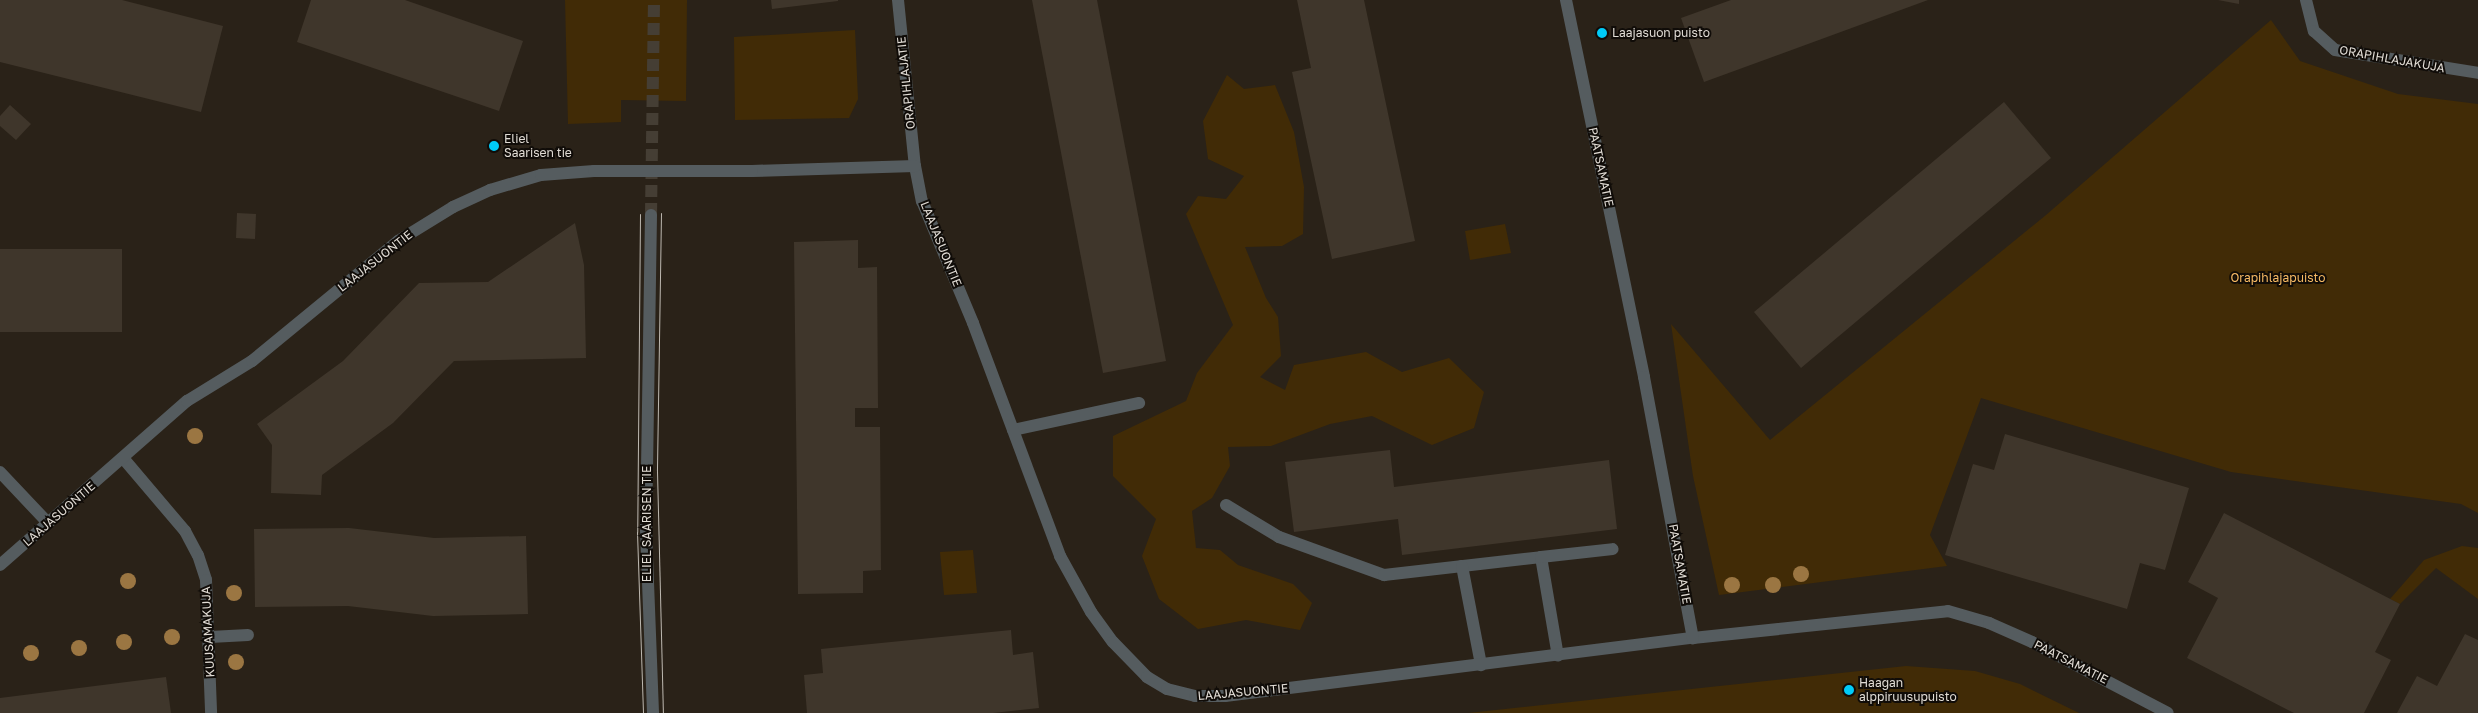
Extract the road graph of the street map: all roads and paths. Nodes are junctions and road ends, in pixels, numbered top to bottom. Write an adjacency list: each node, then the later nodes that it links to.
1 (898, 0): 5 (street, ORAPIHLAJATIE)
2 (1566, 0): 19 (street, PAATSAMATIE)
3 (2306, 0): 4 (street, ORAPIHLAJAKUJA)
4 (2478, 74)
5 (915, 166): 8 (street, LAAJASUONTIE); 9 (street, LAAJASUONTIE, bridge)
6 (650, 215): 23 (street, ELIEL SAARISEN TIE)
7 (1139, 402): 8 (street)
8 (1013, 430): 21 (street, LAAJASUONTIE)
9 (123, 458): 12 (street, LAAJASUONTIE); 18 (street, KUUSAMAKUJA)
10 (0, 472): 12 (street)
11 (1226, 505): 16 (street)
12 (48, 523): 15 (street, LAAJASUONTIE)
13 (1613, 549): 14 (street)
14 (1541, 557): 16 (street); 20 (street)
15 (0, 565)
16 (1462, 566): 21 (street)
17 (248, 636): 18 (street)
18 (210, 637): 22 (street, KUUSAMAKUJA)
19 (1693, 638): 20 (street, LAAJASUONTIE); 24 (street, PAATSAMATIE)
20 (1558, 656): 21 (street, LAAJASUONTIE)
21 (1481, 666)
22 (211, 713)
23 (653, 713)
24 (2168, 713)

